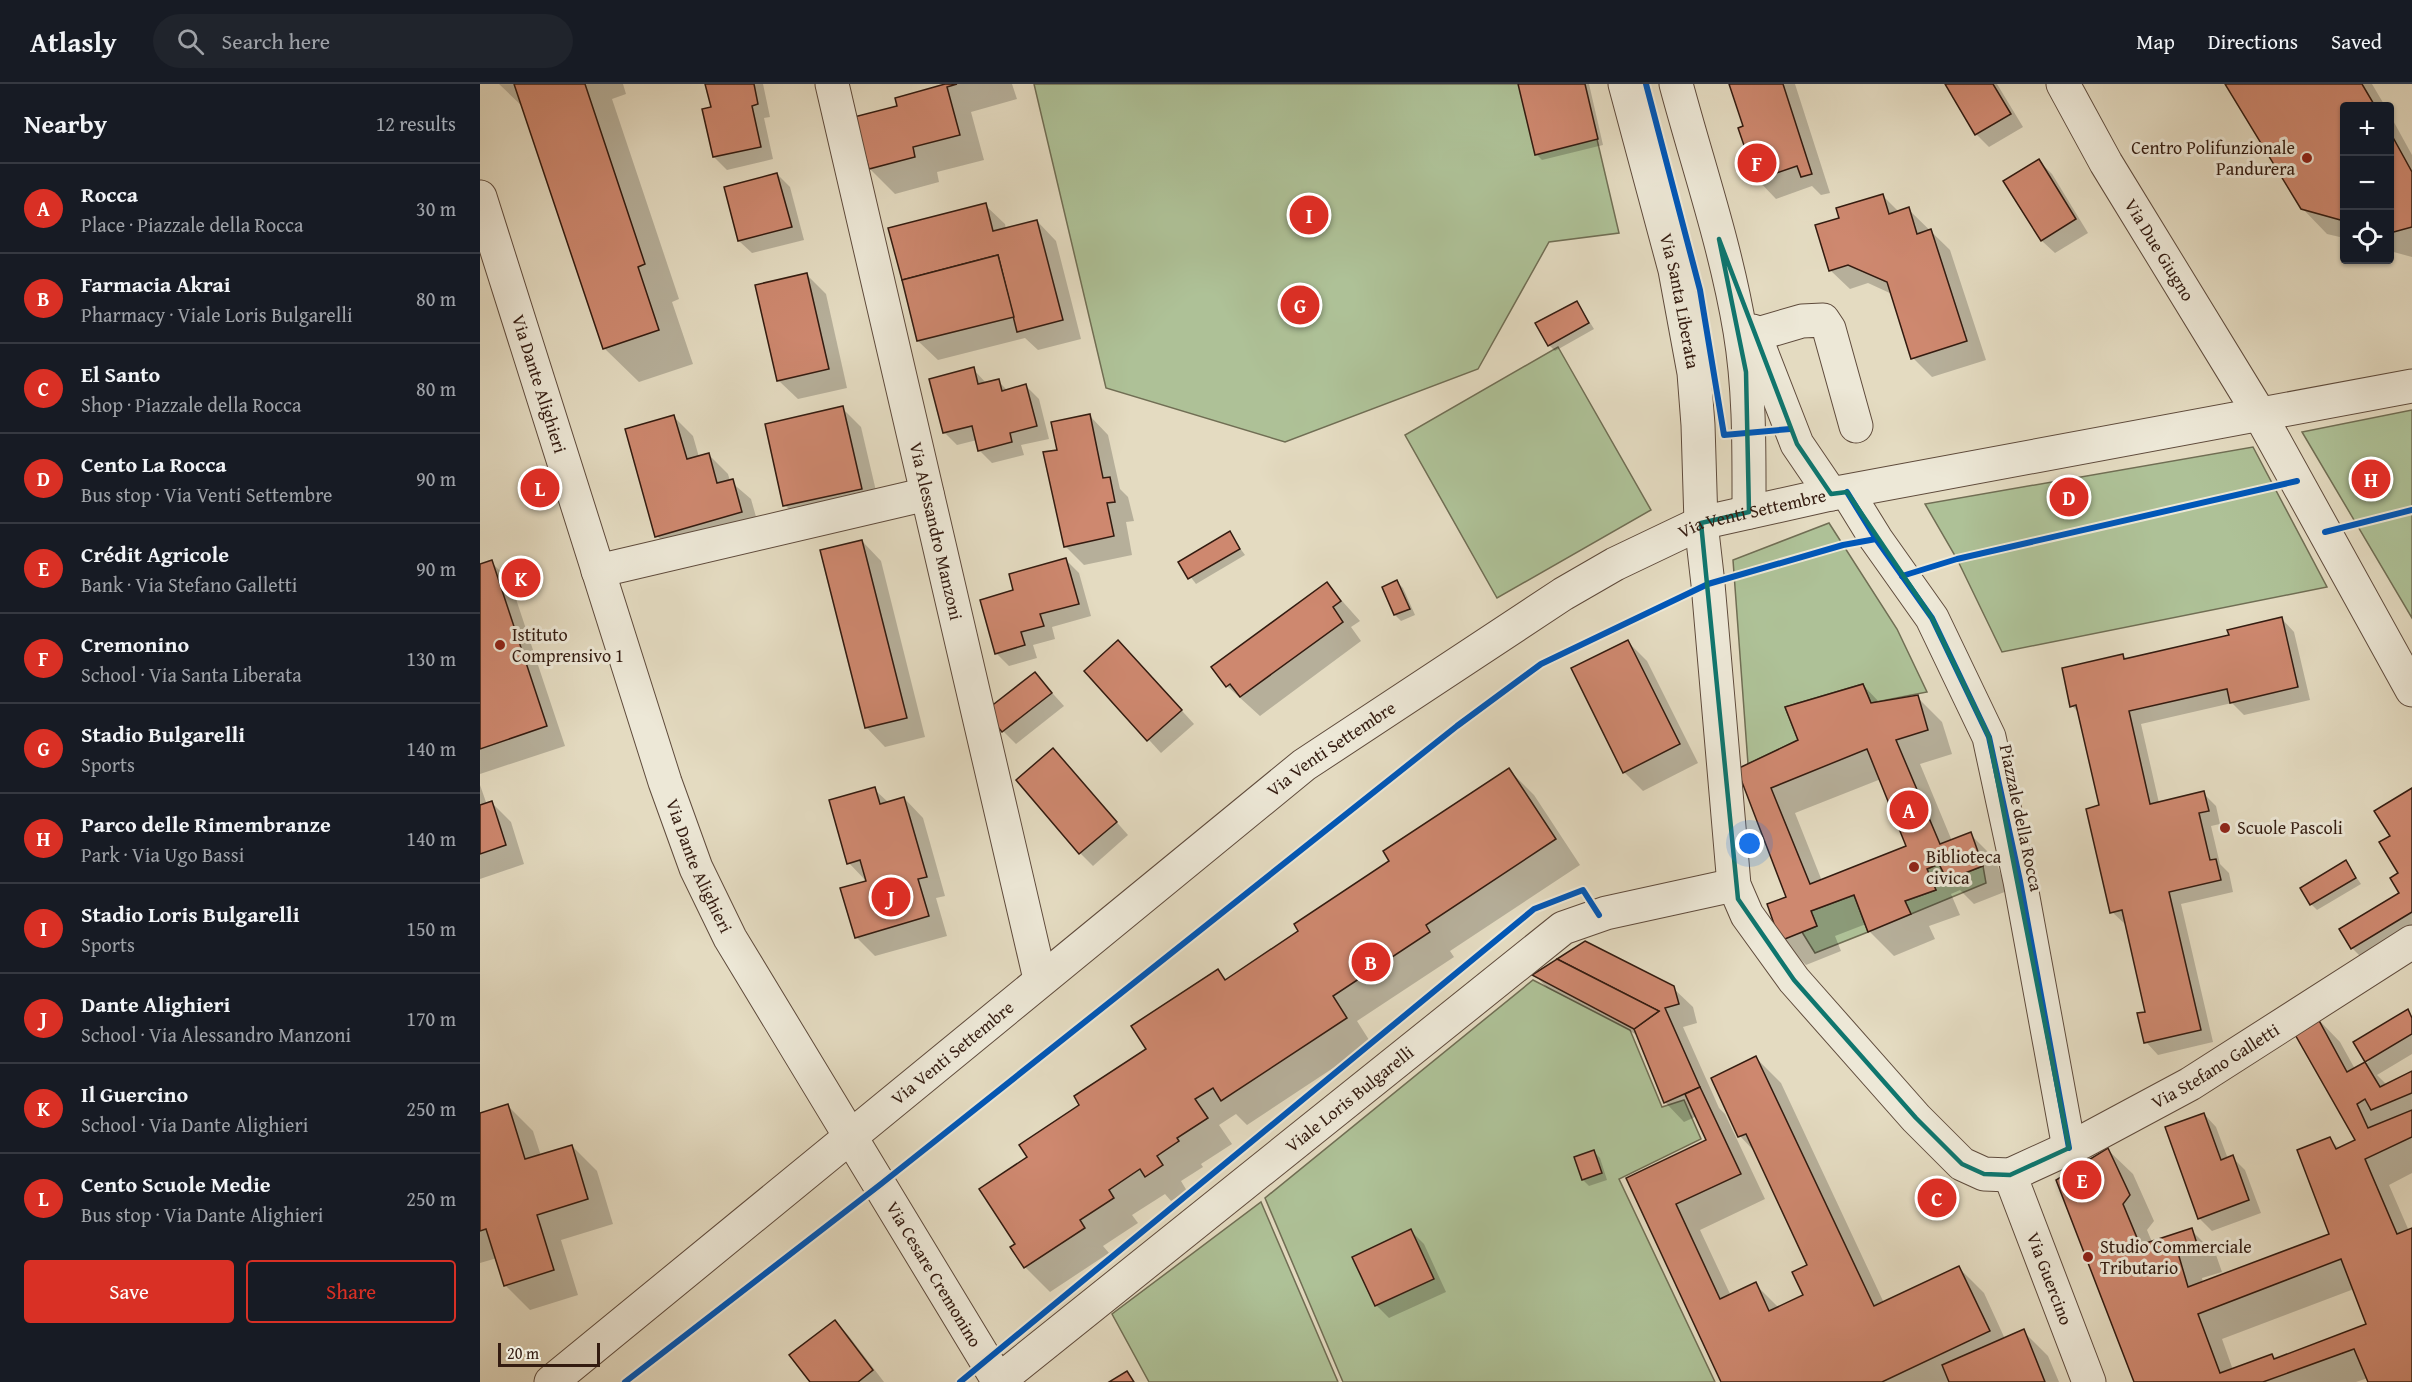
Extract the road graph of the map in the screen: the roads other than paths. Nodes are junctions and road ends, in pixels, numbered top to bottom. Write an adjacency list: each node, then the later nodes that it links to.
1 (832, 84): 12 (street, Via Alessandro Manzoni)
2 (1625, 84): 14 (street, Via Santa Liberata)
3 (1676, 84): 6 (street)
4 (2063, 84): 9 (street, Via Due Giugno)
5 (480, 197): 15 (street, Via Dante Alighieri)
6 (1719, 240): 7 (street); 13 (street)
7 (1754, 335): 10 (street); 11 (street)
8 (2412, 386): 9 (street, Via Venti Settembre)
9 (2259, 413): 11 (street, Via Venti Settembre); 16 (street, Via Due Giugno)
10 (1856, 426)
11 (1839, 493): 13 (street, Via Venti Settembre); 21 (street, Piazzale della Rocca)
12 (927, 494): 15 (street); 19 (street, Via Alessandro Manzoni)
13 (1749, 512): 14 (street, Via Venti Settembre)
14 (1701, 523): 17 (street); 19 (street, Via Venti Settembre)
15 (598, 571): 20 (street, Via Dante Alighieri)
16 (2408, 676)
17 (1734, 885): 22 (street); 24 (street, Viale Loris Bulgarelli)
18 (2412, 942): 21 (street, Via Stefano Galletti)
19 (1040, 979): 20 (street, Via Venti Settembre)
20 (851, 1135): 23 (street, Via Venti Settembre); 24 (street, Via Cesare Cremonino)
21 (2069, 1148): 22 (street, Via Stefano Galletti)
22 (2010, 1175): 25 (street, Via Guercino)
23 (551, 1382)
24 (998, 1382)
25 (2089, 1382)

